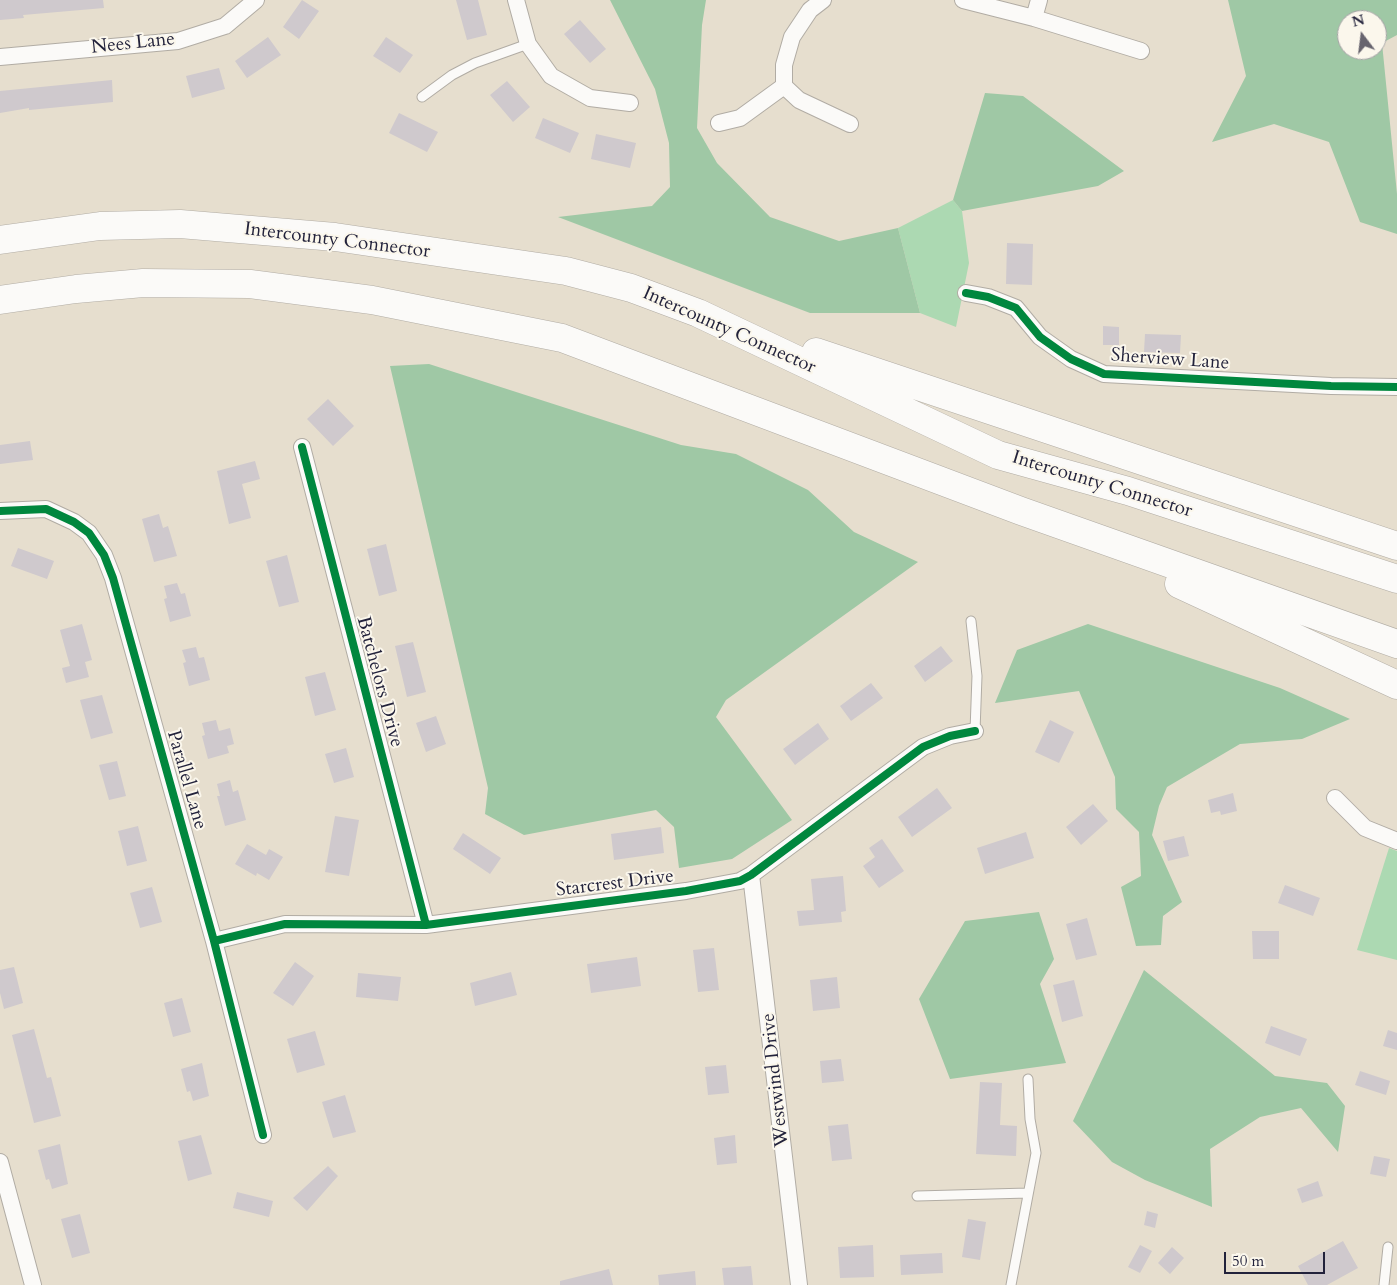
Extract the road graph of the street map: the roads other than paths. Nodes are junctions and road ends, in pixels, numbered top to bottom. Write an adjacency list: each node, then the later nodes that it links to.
1 (256, 0): 9 (street, Nees Lane)
2 (516, 0): 7 (street)
3 (823, 0): 10 (street)
4 (962, 0): 6 (street)
5 (1039, 0): 6 (street)
6 (1034, 18): 8 (street)
7 (528, 44): 11 (lane); 12 (street)
8 (1141, 51)
9 (0, 57)
10 (784, 86): 13 (street); 14 (street)
11 (422, 96)
12 (630, 103)
13 (719, 124)
14 (850, 124)
15 (0, 240): 18 (highway, Intercounty Connector)
16 (966, 293): 19 (street, Sherview Lane)
17 (0, 300): 22 (highway)
18 (698, 312): 23 (highway); 24 (highway, Intercounty Connector)
19 (1397, 387)
20 (302, 447): 32 (street, Batchelors Drive)
21 (0, 511): 33 (street, Parallel Lane)
22 (1021, 511): 26 (highway); 27 (highway)
23 (1397, 546)
24 (1397, 579)
25 (971, 621): 28 (lane)
26 (1397, 644)
27 (1397, 685)
28 (975, 731): 31 (street, Starcrest Drive)
29 (1336, 798): 30 (street)
30 (1397, 842)
31 (751, 875): 32 (street, Starcrest Drive); 41 (street, Westwind Drive)
32 (426, 925): 33 (street, Starcrest Drive)
33 (214, 940): 35 (street, Parallel Lane)
34 (1028, 1079): 37 (lane)
35 (262, 1135)
36 (0, 1162): 40 (street)
37 (1028, 1193): 38 (lane); 42 (lane)
38 (917, 1196)
39 (1388, 1247): 43 (lane)
40 (33, 1285)
41 (799, 1285)
42 (1011, 1285)
43 (1384, 1285)

